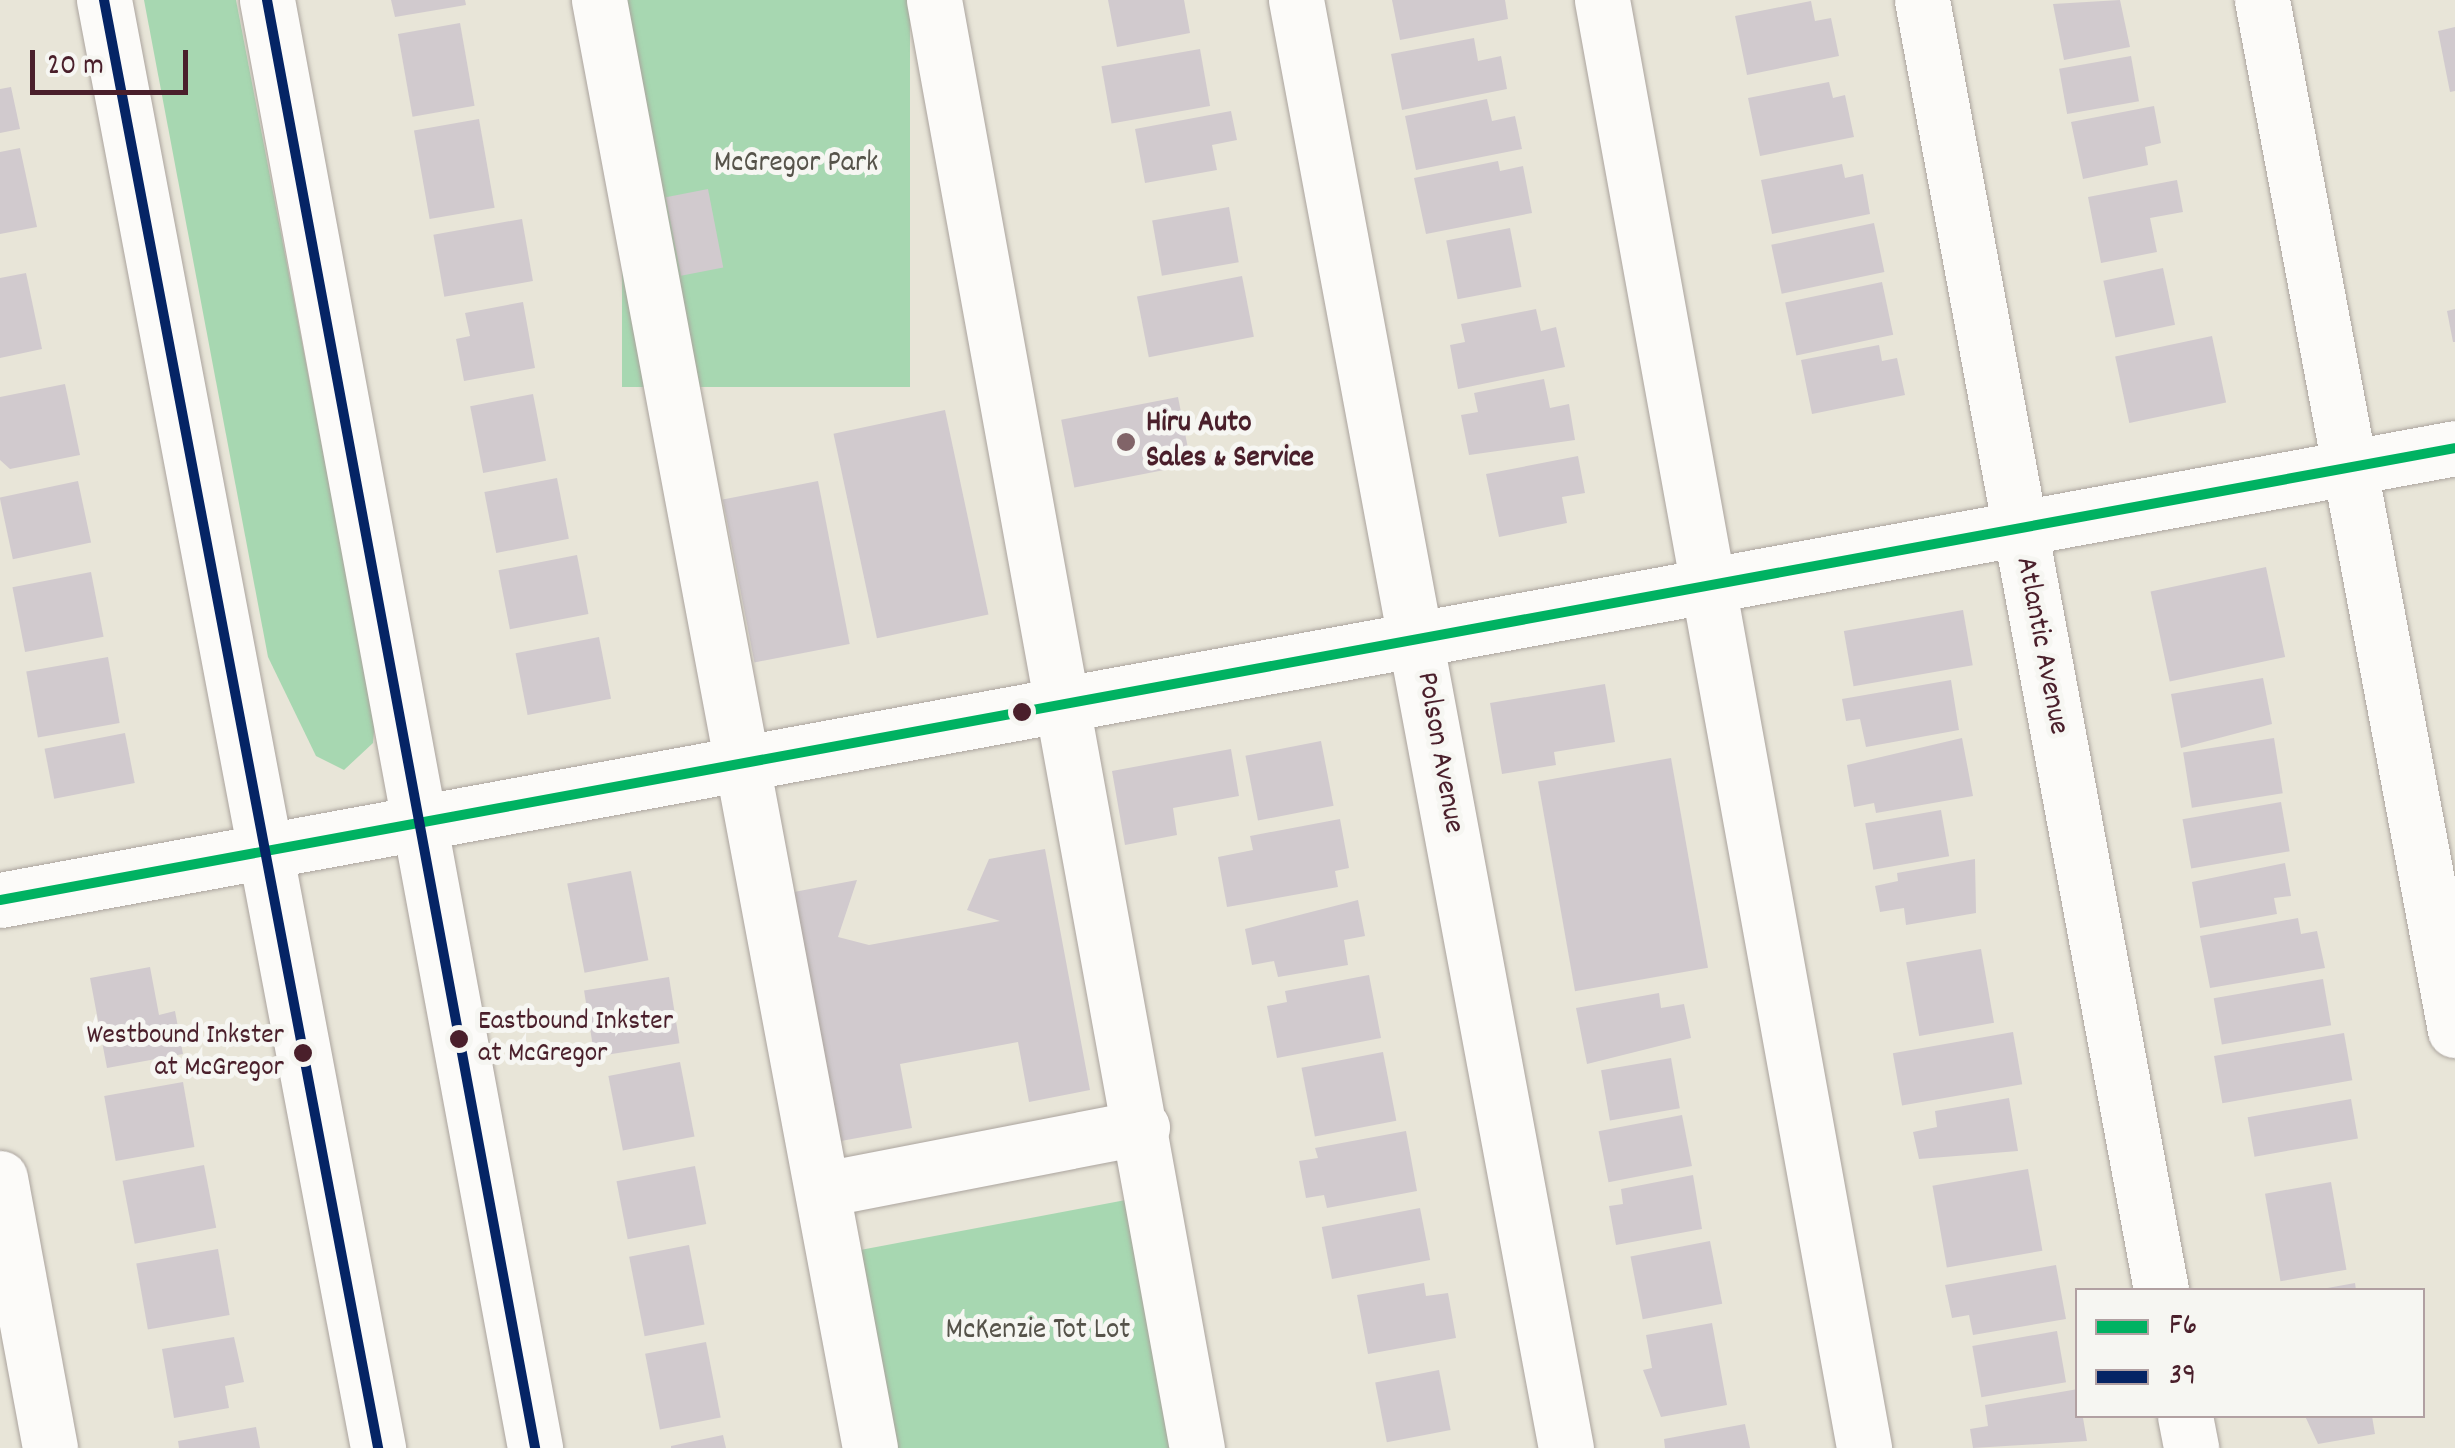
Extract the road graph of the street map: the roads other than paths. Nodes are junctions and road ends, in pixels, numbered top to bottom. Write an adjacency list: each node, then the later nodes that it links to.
1 (104, 0): 17 (main road)
2 (266, 0): 16 (main road)
3 (599, 0): 15 (main road)
4 (934, 0): 14 (main road)
5 (1296, 0): 13 (main road, Polson Avenue)
6 (1602, 0): 12 (main road)
7 (1922, 0): 11 (main road, Atlantic Avenue)
8 (2262, 0): 10 (main road)
9 (2455, 448): 10 (main road)
10 (2351, 468): 11 (main road); 19 (main road)
11 (2018, 525): 12 (main road); 23 (main road, Atlantic Avenue)
12 (1712, 581): 13 (main road); 31 (main road)
13 (1416, 634): 14 (main road); 30 (main road, Polson Avenue)
14 (1060, 699): 15 (main road); 20 (main road)
15 (740, 761): 16 (main road); 22 (main road)
16 (416, 824): 17 (main road); 27 (main road)
17 (266, 852): 18 (main road); 26 (main road)
18 (0, 900)
19 (2455, 1030)
20 (1142, 1127): 22 (main road); 29 (main road)
21 (0, 1178): 25 (main road)
22 (824, 1189): 28 (main road)
23 (2161, 1288)
24 (2185, 1418): 32 (main road)
25 (50, 1448)
26 (378, 1448)
27 (534, 1448)
28 (870, 1448)
29 (1197, 1448)
30 (1566, 1448)
31 (1864, 1448)
32 (2191, 1448)

